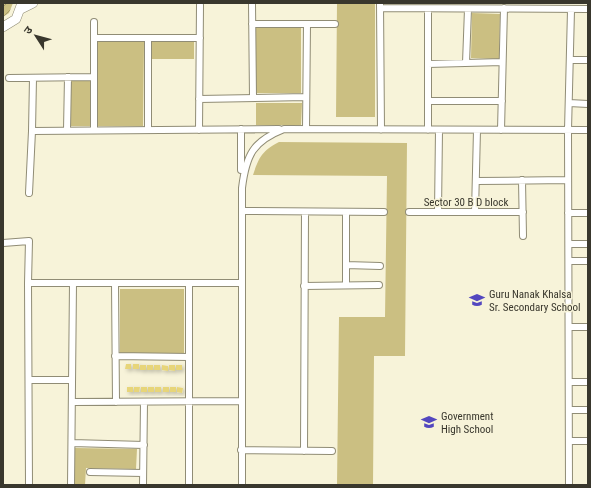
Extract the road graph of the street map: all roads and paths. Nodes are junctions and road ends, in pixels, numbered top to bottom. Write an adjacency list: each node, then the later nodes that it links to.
1 (33, 3): 4 (main road)
2 (252, 3): 12 (street)
3 (200, 5): 18 (street)
4 (21, 6): 15 (main road)
5 (380, 6): 7 (street); 42 (street)
6 (504, 8): 8 (street); 10 (street); 21 (street)
7 (428, 9): 8 (street); 23 (street)
8 (468, 9): 22 (street)
9 (588, 9): 10 (street)
10 (571, 10): 19 (street)
11 (94, 22): 16 (street)
12 (252, 24): 13 (street); 29 (street)
13 (306, 24): 14 (street); 28 (street)
14 (335, 24)
15 (4, 29)
16 (94, 38): 17 (street); 25 (street)
17 (148, 38): 18 (street); 40 (street)
18 (200, 38): 30 (street)
19 (570, 60): 20 (street); 33 (street)
20 (588, 60)
21 (502, 62): 22 (street); 32 (street)
22 (466, 63): 23 (street)
23 (428, 64): 31 (street)
24 (68, 77): 25 (street); 27 (street); 38 (street)
25 (94, 77): 39 (street)
26 (9, 78): 27 (street)
27 (33, 78): 49 (street)
28 (306, 97): 29 (street); 37 (street)
29 (253, 98): 30 (street)
30 (199, 99): 41 (street)
31 (428, 101): 32 (street); 43 (street)
32 (502, 101): 46 (street)
33 (569, 103): 34 (street); 47 (street)
34 (588, 104)
35 (241, 129): 36 (street); 41 (street); 53 (street)
36 (284, 129): 37 (street); 53 (street)
37 (306, 129): 42 (street)
38 (67, 130): 39 (street); 49 (street)
39 (94, 130): 40 (street)
40 (148, 130): 41 (street)
41 (199, 130)
42 (381, 130): 43 (street)
43 (428, 130): 44 (street)
44 (439, 130): 45 (street); 60 (street)
45 (477, 130): 46 (street); 52 (street)
46 (501, 130): 47 (street)
47 (568, 130): 48 (street); 51 (street)
48 (588, 130)
49 (32, 131): 54 (street)
50 (522, 180): 51 (street); 52 (street); 62 (street)
51 (568, 180): 63 (street)
52 (476, 181): 61 (street)
53 (242, 188): 55 (street)
54 (29, 193)
55 (242, 212): 56 (street); 77 (street)
56 (305, 212): 57 (street); 80 (street)
57 (346, 212): 58 (street); 71 (street)
58 (384, 212)
59 (409, 212): 60 (street, Sector 30 B D block)
60 (438, 212): 61 (street, Sector 30 B D block)
61 (475, 212): 62 (street, Sector 30 B D block)
62 (523, 212): 65 (street)
63 (568, 213): 64 (street); 67 (street)
64 (588, 213)
65 (523, 236)
66 (3, 243): 73 (street)
67 (569, 244): 68 (street); 69 (street)
68 (588, 244)
69 (568, 261): 70 (street); 81 (street)
70 (588, 261)
71 (346, 265): 72 (street); 78 (street)
72 (380, 266)
73 (28, 283): 74 (street); 85 (street)
74 (73, 283): 75 (street); 86 (street)
75 (115, 283): 76 (street); 83 (street)
76 (189, 283): 77 (street); 84 (street)
77 (241, 283): 90 (street)
78 (346, 285): 79 (street); 80 (street)
79 (379, 285)
80 (304, 286): 101 (street)
81 (569, 327): 82 (street); 87 (street)
82 (588, 327)
83 (116, 356): 84 (street); 92 (street)
84 (189, 357): 89 (street)
85 (29, 380): 86 (street); 105 (street)
86 (72, 380): 91 (street)
87 (569, 382): 88 (street); 94 (street)
88 (588, 382)
89 (189, 401): 90 (street); 93 (street); 108 (street)
90 (241, 401): 100 (street)
91 (72, 402): 92 (street); 98 (street)
92 (116, 402): 93 (street)
93 (144, 402): 99 (street)
94 (569, 410): 95 (street); 96 (street)
95 (588, 410)
96 (569, 441): 97 (street); 110 (street)
97 (588, 441)
98 (72, 444): 99 (street); 106 (street)
99 (144, 445): 104 (street)
100 (241, 450): 101 (street); 109 (street)
101 (304, 451): 102 (street)
102 (332, 451)
103 (90, 472): 104 (street)
104 (144, 473): 107 (street)
105 (30, 485)
106 (71, 485)
107 (143, 485)
108 (189, 485)
109 (242, 485)
110 (569, 485)

